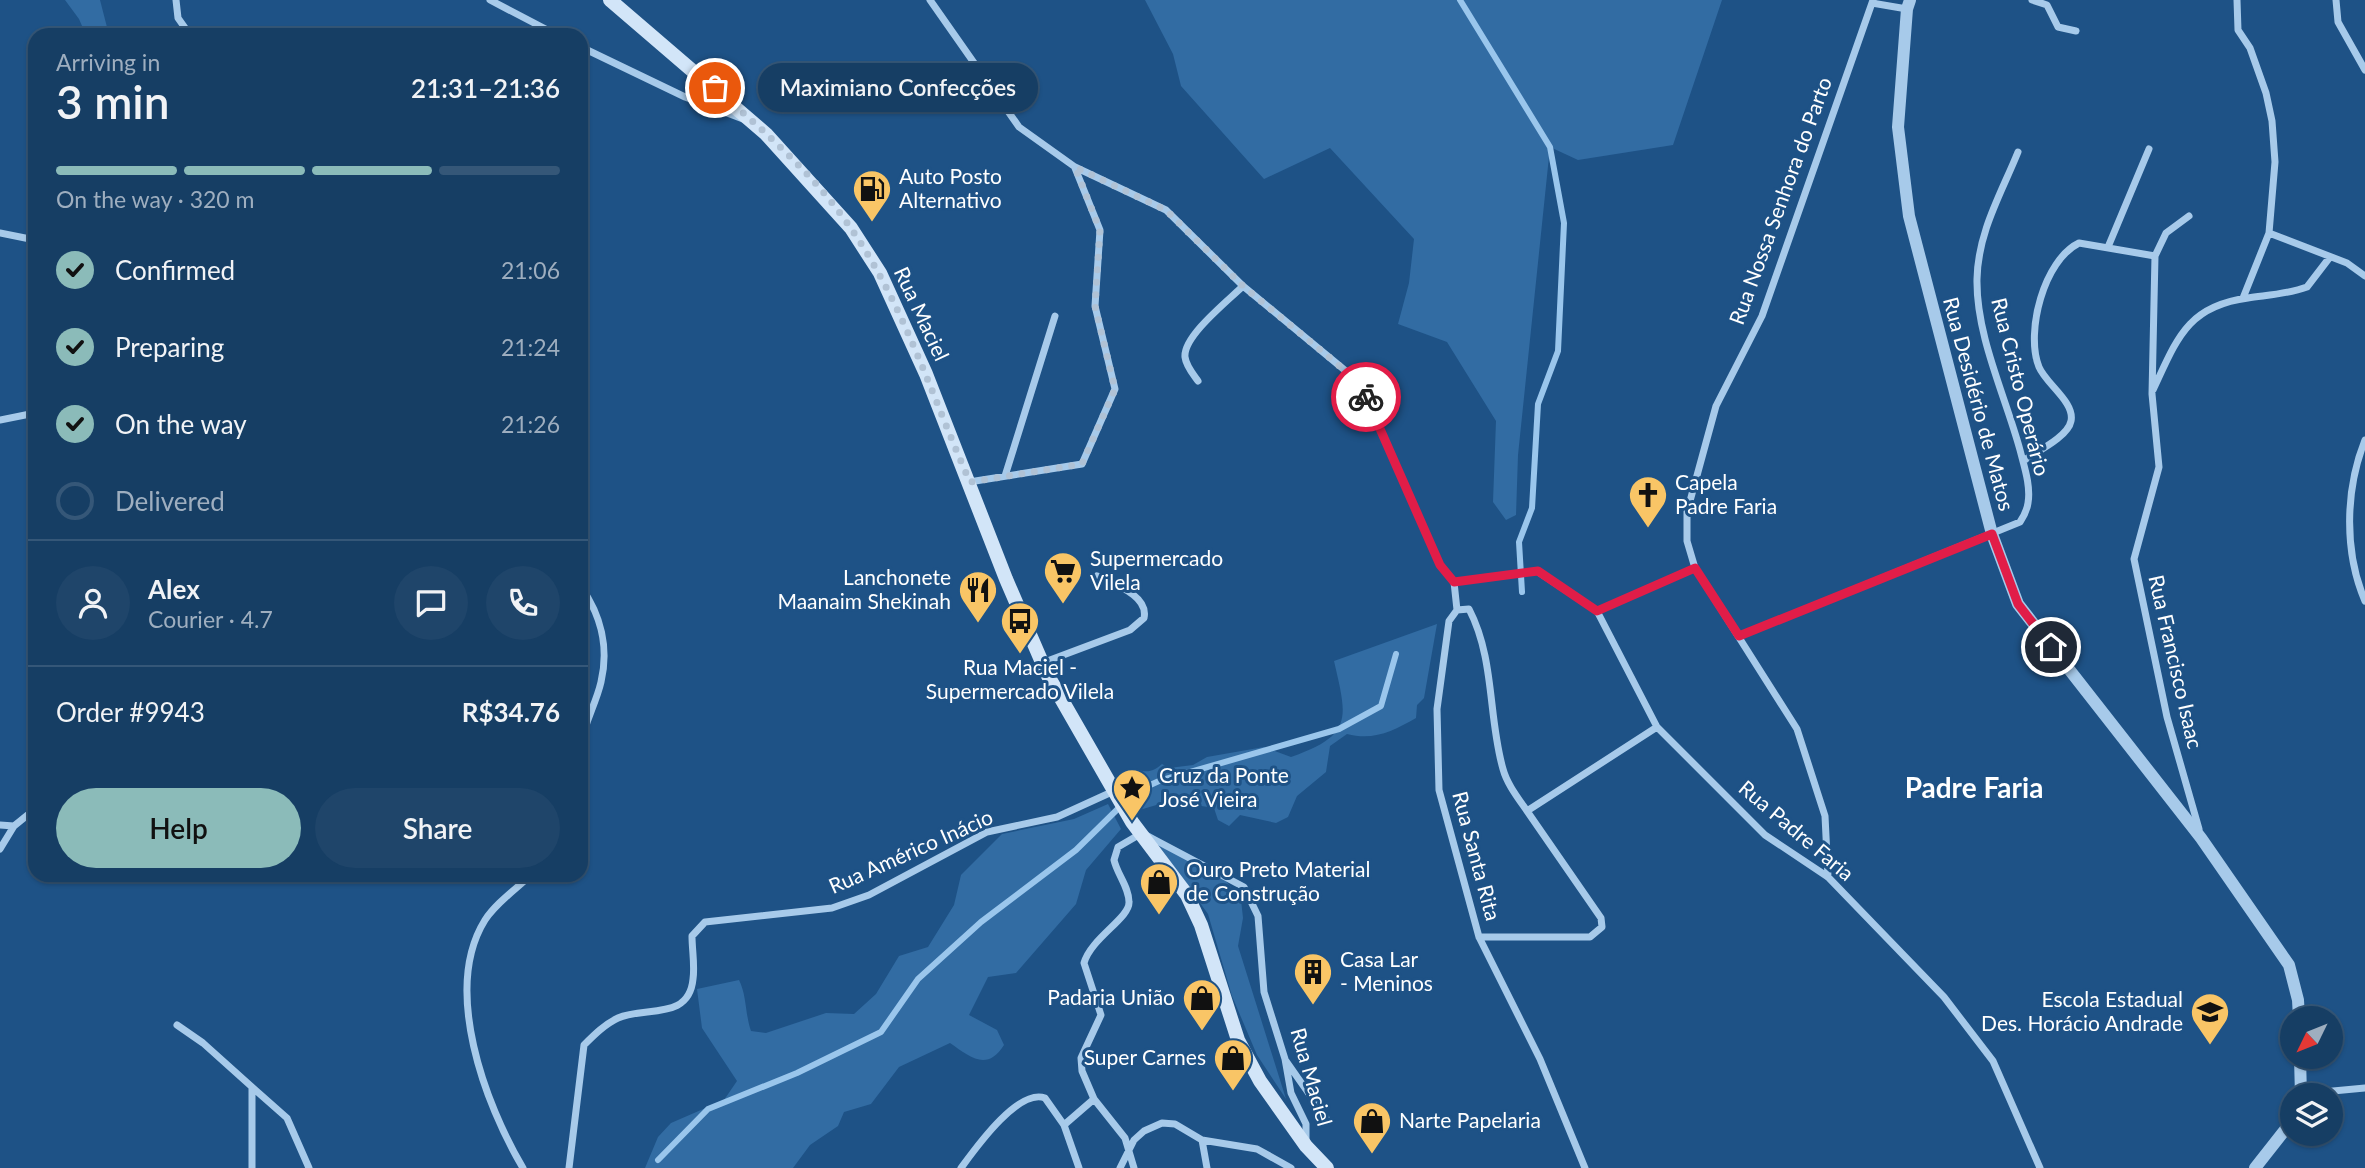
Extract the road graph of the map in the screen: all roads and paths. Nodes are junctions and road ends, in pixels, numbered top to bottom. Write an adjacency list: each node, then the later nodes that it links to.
1 (176, 0): 10 (street)
2 (490, 0): 11 (street)
3 (610, 0): 15 (main road, Rua Maciel)
4 (930, 0): 18 (street, Rua Santa Rita)
5 (2032, 0): 12 (street)
6 (2237, 0): 21 (street)
7 (2336, 0): 14 (street)
8 (1873, 2): 9 (street); 39 (street, Rua Nossa Senhora do Parto)
9 (1909, 5): 38 (street, Rua Desidério de Matos)
10 (185, 28)
11 (544, 28)
12 (2076, 31)
13 (588, 50): 15 (street)
14 (2365, 70)
15 (757, 125): 37 (main road, Rua Maciel)
16 (2149, 149): 23 (street)
17 (2018, 152): 35 (street, Rua Cristo Operário)
18 (1075, 167): 27 (street, Rua Santa Rita); 36 (street)
19 (2189, 216): 24 (street)
20 (0, 233): 22 (street)
21 (2269, 233): 25 (street); 28 (street)
22 (28, 239)
23 (2108, 247): 24 (street); 35 (street)
24 (2155, 256): 31 (street, Rua Francisco Isaac)
25 (2330, 257): 26 (street); 28 (street)
26 (2365, 276)
27 (1243, 286): 30 (street); 41 (street, Rua Santa Rita)
28 (2243, 298): 31 (street)
29 (1055, 316): 36 (street)
30 (1198, 381)
31 (2152, 394): 56 (street, Rua Francisco Isaac)
32 (28, 414): 33 (street)
33 (0, 420)
34 (2365, 440): 43 (street)
35 (2023, 461): 38 (street, Rua Cristo Operário)
36 (1004, 476): 37 (street)
37 (970, 482): 47 (main road, Rua Maciel)
38 (1992, 534): 46 (street); 56 (street, Rua Desidério de Matos)
39 (1695, 568): 45 (street); 46 (street, Rua Nossa Senhora do Parto)
40 (1097, 576): 47 (street)
41 (1454, 582): 44 (street, Rua Santa Rita); 45 (street, Rua Padre Faria)
42 (588, 600): 48 (street)
43 (2365, 601)
44 (1457, 610): 51 (street); 60 (street, Rua Santa Rita)
45 (1597, 611): 49 (street, Rua Padre Faria)
46 (1739, 636): 58 (street, Rua Nossa Senhora do Parto)
47 (1042, 663): 50 (main road, Rua Maciel)
48 (588, 724)
49 (1657, 727): 51 (street); 58 (street, Rua Padre Faria)
50 (1117, 797): 55 (main road, Rua Maciel); 78 (street, Rua Américo Inácio)
51 (1527, 811): 60 (street)
52 (28, 815): 54 (street)
53 (0, 825): 54 (street)
54 (14, 826): 57 (street)
55 (1137, 828): 63 (street, Rua Maciel); 67 (street); 72 (main road, Rua Maciel)
56 (2201, 838): 61 (street, Rua Desidério de Matos)
57 (0, 849)
58 (1828, 877): 86 (street, Rua Padre Faria)
59 (524, 882): 77 (street)
60 (1479, 937): 85 (street, Rua Santa Rita)
61 (2298, 1006)
62 (177, 1025): 64 (street)
63 (1285, 1059): 68 (street); 72 (street, Rua Maciel)
64 (252, 1087): 75 (street); 76 (street)
65 (2365, 1088): 66 (street)
66 (2343, 1090)
67 (1094, 1099): 69 (street); 73 (street)
68 (1326, 1118)
69 (1064, 1125): 79 (street); 80 (street)
70 (2280, 1136): 87 (street)
71 (1202, 1140): 73 (street); 83 (street); 84 (street)
72 (1306, 1146): 74 (main road, Rua Maciel)
73 (1129, 1147): 81 (street); 82 (street)
74 (1321, 1167)
75 (252, 1168)
76 (309, 1168)
77 (523, 1168)
78 (569, 1168)
79 (961, 1168)
80 (1079, 1168)
81 (1120, 1168)
82 (1134, 1168)
83 (1207, 1168)
84 (1291, 1168)
85 (1585, 1168)
86 (2040, 1168)
87 (2255, 1168)

